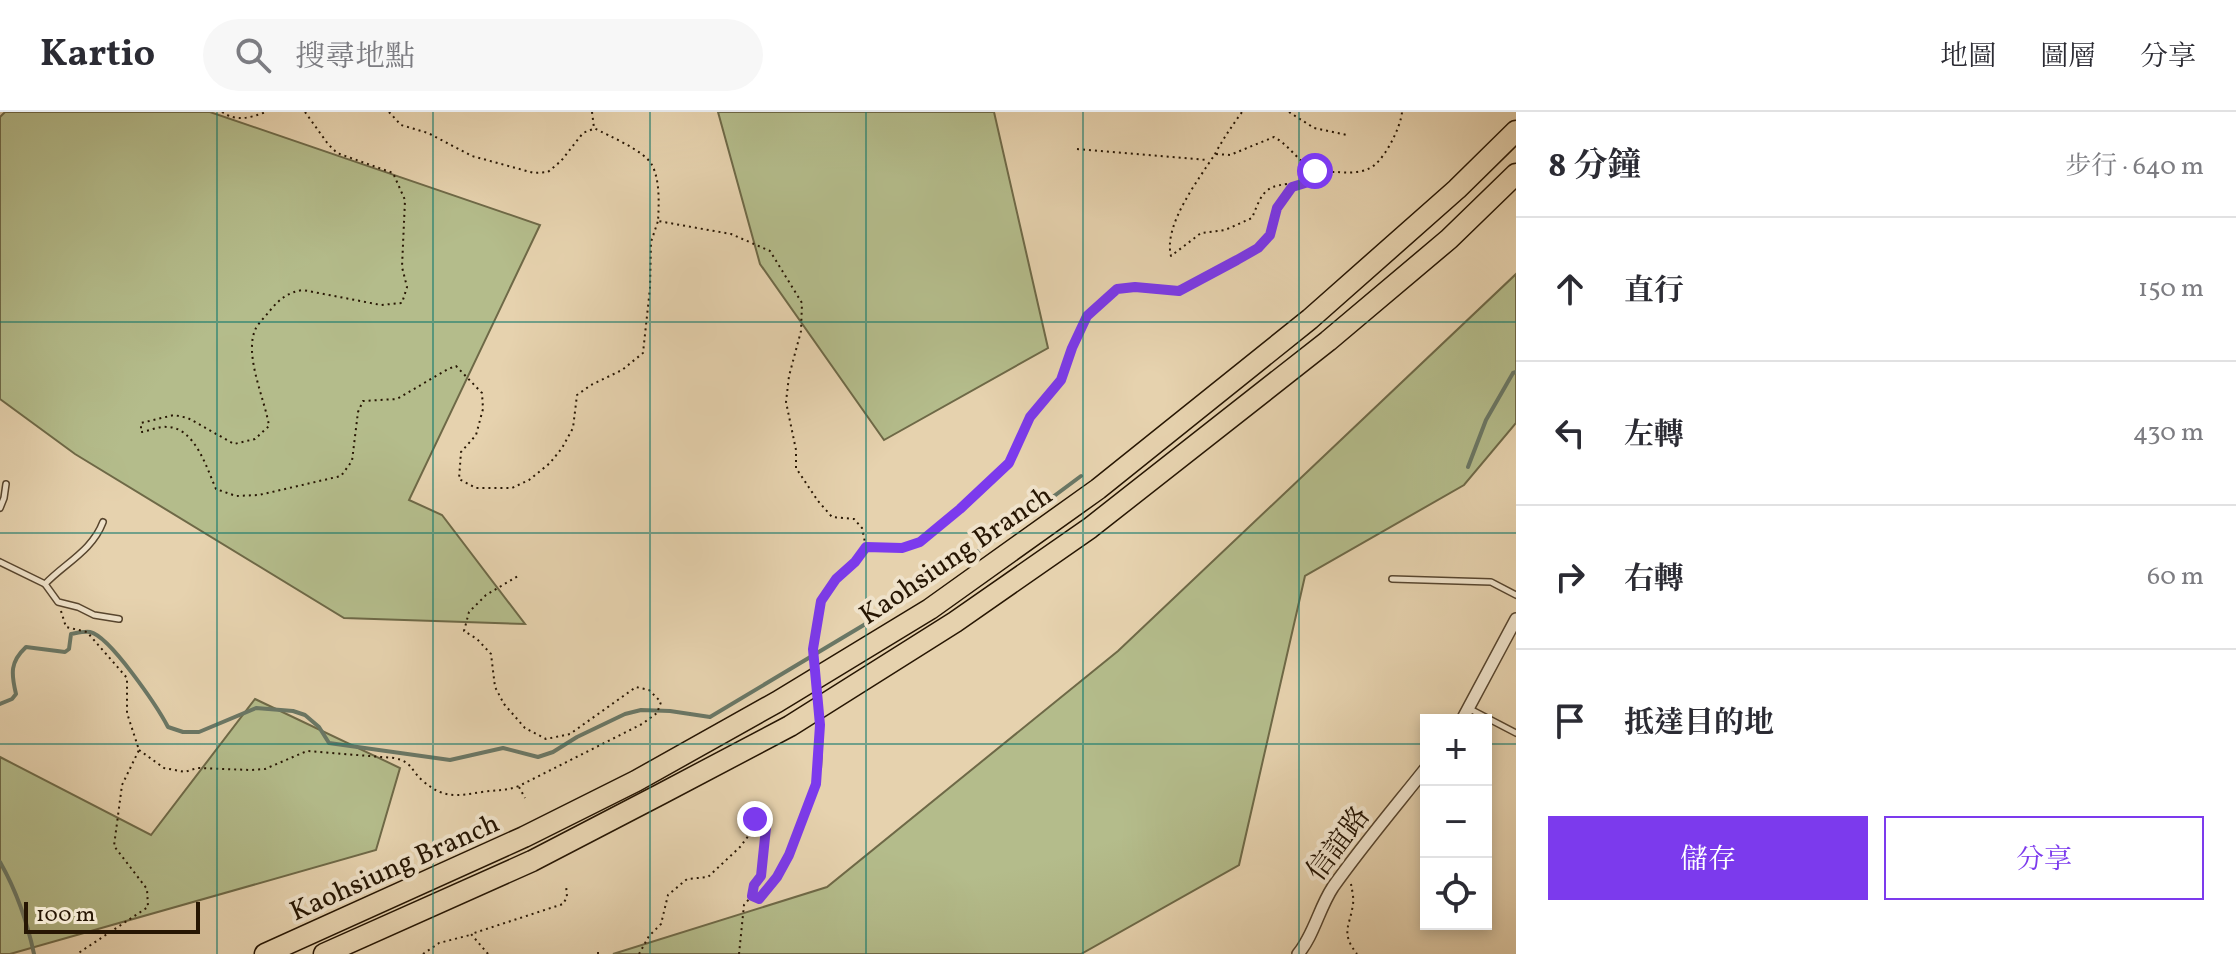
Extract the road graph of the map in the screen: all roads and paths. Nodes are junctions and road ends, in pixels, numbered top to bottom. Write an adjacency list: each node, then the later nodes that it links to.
1 (222, 112): 2 (path)
2 (266, 112)
3 (305, 112): 18 (path)
4 (389, 112): 9 (path)
5 (592, 112): 9 (path)
6 (1242, 112): 13 (path)
7 (1289, 112): 11 (path)
8 (1402, 112): 15 (path)
9 (594, 128): 18 (path)
10 (1516, 131): 46 (highway, Kaohsiung Branch)
11 (1347, 135)
12 (1077, 149): 14 (path)
13 (1215, 154): 14 (path); 15 (path)
14 (1210, 160): 17 (path)
15 (1324, 172): 17 (path)
16 (1516, 174): 47 (highway, Kaohsiung Branch)
17 (1292, 187): 22 (path)
18 (658, 221): 22 (path)
19 (6, 484): 20 (lane)
20 (0, 508)
21 (103, 522): 27 (lane)
22 (866, 547): 25 (path)
23 (0, 562): 27 (lane)
24 (518, 576): 38 (path)
25 (836, 579): 36 (lane, bridge)
26 (1392, 579): 28 (lane)
27 (45, 584): 29 (lane)
28 (1516, 595)
29 (58, 602): 30 (lane); 35 (path)
30 (119, 619)
31 (1516, 619): 32 (street)
32 (1468, 708): 33 (street); 34 (lane)
33 (1465, 714)
34 (1516, 733)
35 (139, 750): 38 (path); 45 (path)
36 (818, 769): 42 (path)
37 (1420, 776): 40 (street, 信誼路)
38 (519, 786): 39 (path)
39 (525, 798)
40 (1349, 865): 53 (street, 信誼路); 54 (path)
41 (566, 885): 43 (path)
42 (752, 896): 51 (path); 52 (path)
43 (471, 934): 48 (path); 49 (path)
44 (598, 948): 50 (path)
45 (77, 954)
46 (265, 954)
47 (324, 954)
48 (423, 954)
49 (488, 954)
50 (598, 954)
51 (639, 954)
52 (739, 954)
53 (1298, 954)
54 (1357, 954)

